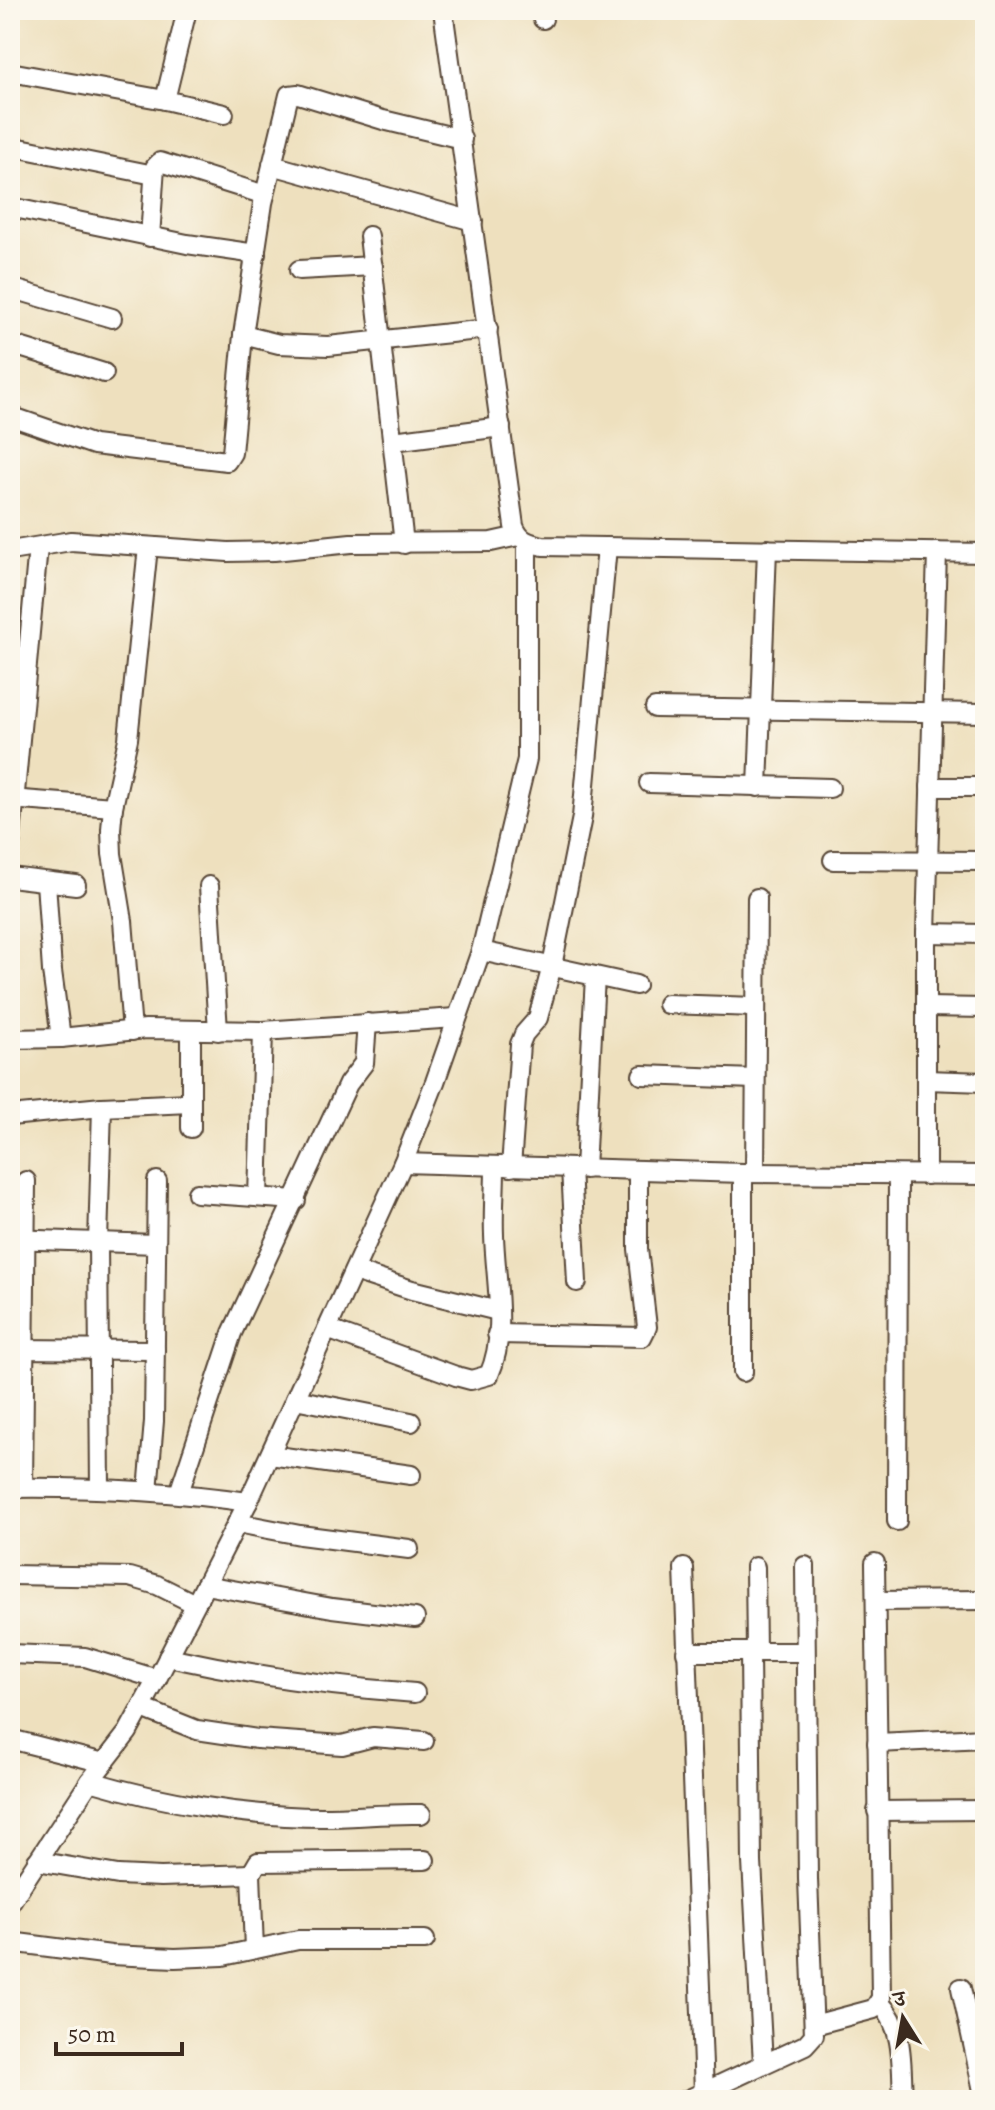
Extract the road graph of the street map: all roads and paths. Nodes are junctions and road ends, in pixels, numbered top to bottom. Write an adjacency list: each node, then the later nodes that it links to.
1 (187, 10): 4 (street)
2 (443, 10): 6 (street)
3 (10, 72): 4 (street)
4 (165, 100): 5 (street)
5 (224, 114)
6 (462, 139): 8 (street); 12 (street)
7 (10, 146): 9 (street)
8 (272, 165): 10 (street); 12 (street)
9 (154, 175): 10 (street); 14 (street)
10 (265, 195): 15 (street)
11 (10, 207): 14 (street)
12 (473, 221): 20 (street)
13 (369, 236): 16 (street)
14 (150, 237): 15 (street)
15 (256, 254): 21 (street)
16 (373, 266): 17 (street); 22 (street)
17 (299, 270)
18 (10, 288): 19 (street)
19 (112, 318)
20 (488, 329): 22 (street); 26 (street)
21 (243, 335): 22 (street); 25 (street)
22 (383, 341): 27 (street)
23 (10, 344): 24 (street)
24 (104, 373)
25 (10, 416)
26 (501, 427): 27 (street); 28 (street)
27 (393, 441): 29 (street)
28 (522, 539): 29 (street); 32 (street); 61 (street)
29 (404, 544): 31 (street)
30 (38, 547): 31 (street); 34 (street); 37 (street)
31 (148, 547): 49 (street)
32 (607, 547): 33 (street); 62 (street)
33 (767, 549): 35 (street); 39 (street)
34 (10, 551)
35 (937, 552): 36 (street); 40 (street)
36 (985, 553)
37 (18, 667): 42 (street)
38 (655, 708): 39 (street)
39 (760, 709): 40 (street); 44 (street)
40 (931, 712): 41 (street); 45 (street)
41 (985, 713)
42 (15, 732): 48 (street)
43 (649, 783): 44 (street)
44 (758, 787): 47 (street)
45 (930, 787): 46 (street); 52 (street)
46 (985, 787)
47 (830, 788)
48 (12, 799): 49 (street); 50 (street)
49 (113, 807): 71 (street)
50 (10, 846)
51 (833, 860): 52 (street)
52 (928, 861): 53 (street); 59 (street)
53 (985, 861)
54 (10, 877): 55 (street)
55 (46, 882): 56 (street); 75 (street)
56 (76, 885)
57 (209, 886): 73 (street)
58 (757, 898): 66 (street)
59 (926, 933): 60 (street); 67 (street)
60 (985, 934)
61 (481, 951): 62 (street); 69 (street)
62 (552, 966): 63 (street); 86 (street)
63 (595, 976): 64 (street); 87 (street)
64 (636, 985)
65 (667, 1004): 66 (street)
66 (756, 1007): 78 (street)
67 (926, 1007): 68 (street); 79 (street)
68 (985, 1008)
69 (456, 1018): 70 (street); 85 (street)
70 (367, 1023): 74 (street); 97 (street)
71 (132, 1031): 72 (street); 75 (street)
72 (191, 1031): 73 (street); 81 (street)
73 (218, 1031): 74 (street)
74 (263, 1031): 96 (street)
75 (61, 1038): 76 (street)
76 (10, 1039)
77 (642, 1075): 78 (street)
78 (755, 1079): 89 (street)
79 (926, 1080): 80 (street); 91 (street)
80 (985, 1082)
81 (190, 1103): 82 (street); 84 (street)
82 (102, 1107): 83 (street); 99 (street)
83 (10, 1116)
84 (191, 1128)
85 (403, 1163): 86 (street); 101 (street)
86 (503, 1167): 87 (street); 103 (street)
87 (578, 1168): 88 (street); 102 (street)
88 (638, 1170): 89 (street); 105 (street)
89 (749, 1173): 90 (street); 109 (street)
90 (898, 1175): 91 (street); 119 (street)
91 (926, 1175): 92 (street)
92 (985, 1175)
93 (26, 1181): 98 (street)
94 (157, 1181): 100 (street)
95 (197, 1193): 96 (street)
96 (258, 1197): 97 (street)
97 (296, 1200): 117 (street)
98 (18, 1240): 99 (street); 106 (street)
99 (98, 1242): 100 (street); 107 (street)
100 (156, 1244): 108 (street)
101 (354, 1271): 103 (street); 104 (street)
102 (577, 1282)
103 (498, 1311): 105 (street)
104 (327, 1329): 105 (street); 110 (street)
105 (497, 1334)
106 (17, 1349): 107 (street); 114 (street)
107 (99, 1349): 108 (street); 115 (street)
108 (155, 1350): 116 (street)
109 (743, 1372)
110 (295, 1399): 111 (street); 112 (street)
111 (411, 1422)
112 (270, 1455): 113 (street); 118 (street)
113 (411, 1475)
114 (16, 1488): 115 (street)
115 (100, 1488): 116 (street)
116 (148, 1491): 117 (street)
117 (179, 1493): 118 (street)
118 (248, 1502): 120 (street)
119 (897, 1521)
120 (237, 1523): 121 (street); 127 (street)
121 (409, 1549)
122 (875, 1563): 129 (street)
123 (805, 1566): 134 (street)
124 (755, 1567): 133 (street)
125 (684, 1568): 132 (street)
126 (10, 1575): 130 (street)
127 (205, 1585): 130 (street); 131 (street)
128 (985, 1600): 129 (street)
129 (876, 1601): 143 (street)
130 (195, 1604): 136 (street)
131 (415, 1618)
132 (686, 1652): 133 (street); 160 (street)
133 (753, 1652): 134 (street); 159 (street)
134 (805, 1652): 158 (street)
135 (10, 1654): 137 (street)
136 (168, 1657): 137 (street); 138 (street)
137 (157, 1679): 139 (street)
138 (415, 1693)
139 (142, 1708): 142 (street); 144 (street)
140 (985, 1738): 143 (street)
141 (10, 1739): 144 (street)
142 (424, 1741)
143 (877, 1743): 147 (street)
144 (104, 1763): 145 (street)
145 (90, 1781): 148 (street); 150 (street)
146 (985, 1810): 147 (street)
147 (877, 1811): 157 (street)
148 (421, 1814)
149 (425, 1860): 151 (street)
150 (37, 1861): 151 (street); 152 (street)
151 (251, 1874): 155 (street)
152 (11, 1898)
153 (425, 1940): 155 (street)
154 (10, 1942): 155 (street)
155 (254, 1949)
156 (961, 1988): 162 (street)
157 (880, 2003): 158 (street); 161 (street)
158 (814, 2025): 159 (street)
159 (763, 2064): 160 (street)
160 (696, 2096)
161 (903, 2100)
162 (985, 2100)

